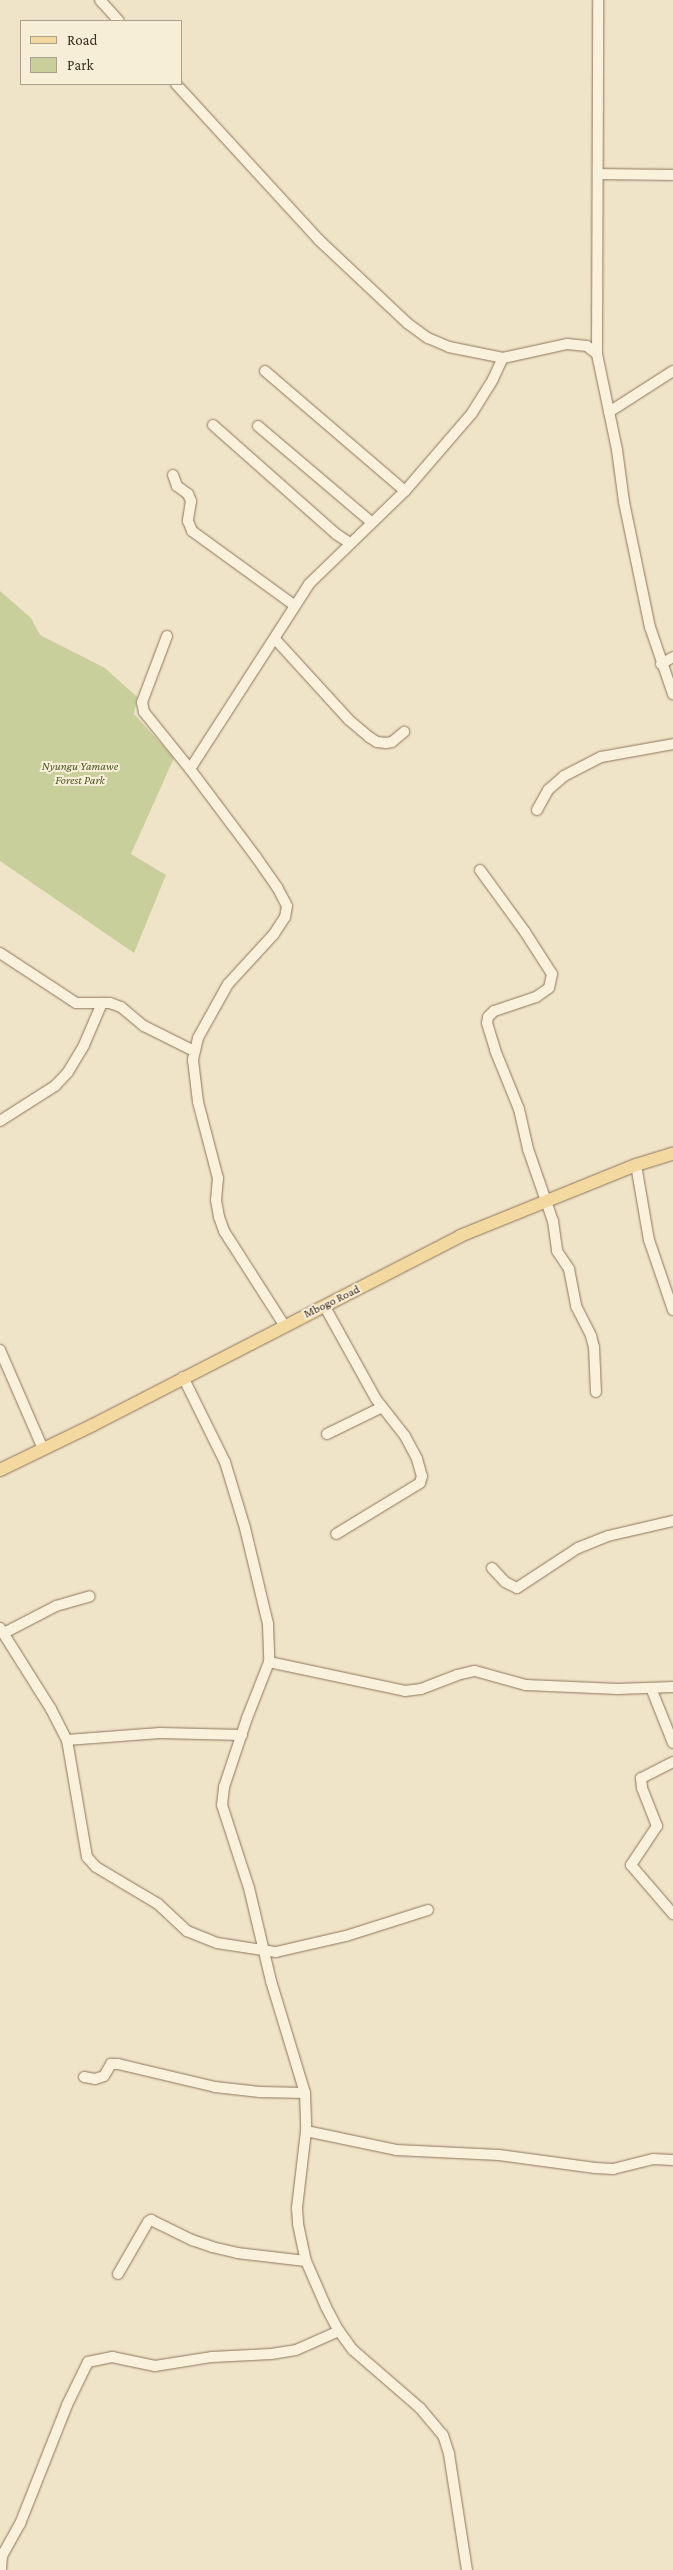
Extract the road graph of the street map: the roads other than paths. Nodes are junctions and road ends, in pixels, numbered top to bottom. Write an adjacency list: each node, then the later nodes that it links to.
1 (100, 0): 3 (street)
2 (598, 0): 5 (street)
3 (118, 20)
4 (177, 85): 8 (street)
5 (599, 174): 6 (street); 7 (street)
6 (673, 175)
7 (597, 354): 8 (street); 11 (street)
8 (503, 358): 15 (street)
9 (265, 371): 15 (street)
10 (673, 371): 11 (street)
11 (609, 412): 22 (street)
12 (213, 425): 17 (street)
13 (258, 426): 16 (street)
14 (173, 475): 18 (street)
15 (405, 491): 16 (street)
16 (371, 522): 17 (street)
17 (350, 543): 18 (street)
18 (294, 605): 20 (street)
19 (167, 636): 26 (street)
20 (275, 639): 24 (street); 26 (street)
21 (673, 658): 22 (street)
22 (662, 664): 23 (street)
23 (673, 694)
24 (404, 732)
25 (673, 744): 27 (street)
26 (190, 769): 31 (street)
27 (537, 810)
28 (480, 870): 35 (street)
29 (0, 953): 30 (street)
30 (102, 1003): 31 (street); 32 (street)
31 (194, 1051): 38 (street)
32 (0, 1121)
33 (673, 1154): 34 (main road, Mbogo Road)
34 (636, 1165): 35 (main road, Mbogo Road); 37 (street)
35 (545, 1201): 36 (main road, Mbogo Road); 41 (street)
36 (325, 1307): 38 (main road, Mbogo Road); 42 (street)
37 (673, 1310)
38 (284, 1325): 40 (main road, Mbogo Road)
39 (0, 1350): 44 (street)
40 (183, 1377): 44 (main road, Mbogo Road); 51 (street)
41 (596, 1392)
42 (382, 1406): 43 (street); 47 (street)
43 (328, 1434)
44 (42, 1449): 45 (main road, Mbogo Road)
45 (0, 1470)
46 (673, 1521): 48 (street)
47 (336, 1534)
48 (492, 1568)
49 (90, 1596): 50 (street)
50 (2, 1630): 55 (street)
51 (269, 1662): 53 (street); 54 (street)
52 (673, 1687): 53 (street)
53 (651, 1688): 56 (street)
54 (242, 1735): 55 (street); 60 (street)
55 (67, 1740): 60 (street)
56 (673, 1743)
57 (673, 1762): 59 (street)
58 (428, 1910): 60 (street)
59 (673, 1914)
60 (265, 1952): 62 (street)
61 (84, 2078): 62 (street)
62 (305, 2092): 63 (street)
63 (306, 2131): 64 (street); 65 (street)
64 (673, 2160)
65 (306, 2260): 66 (street); 67 (street)
66 (118, 2274)
67 (339, 2331): 68 (street); 69 (street)
68 (0, 2570)
69 (467, 2570)

